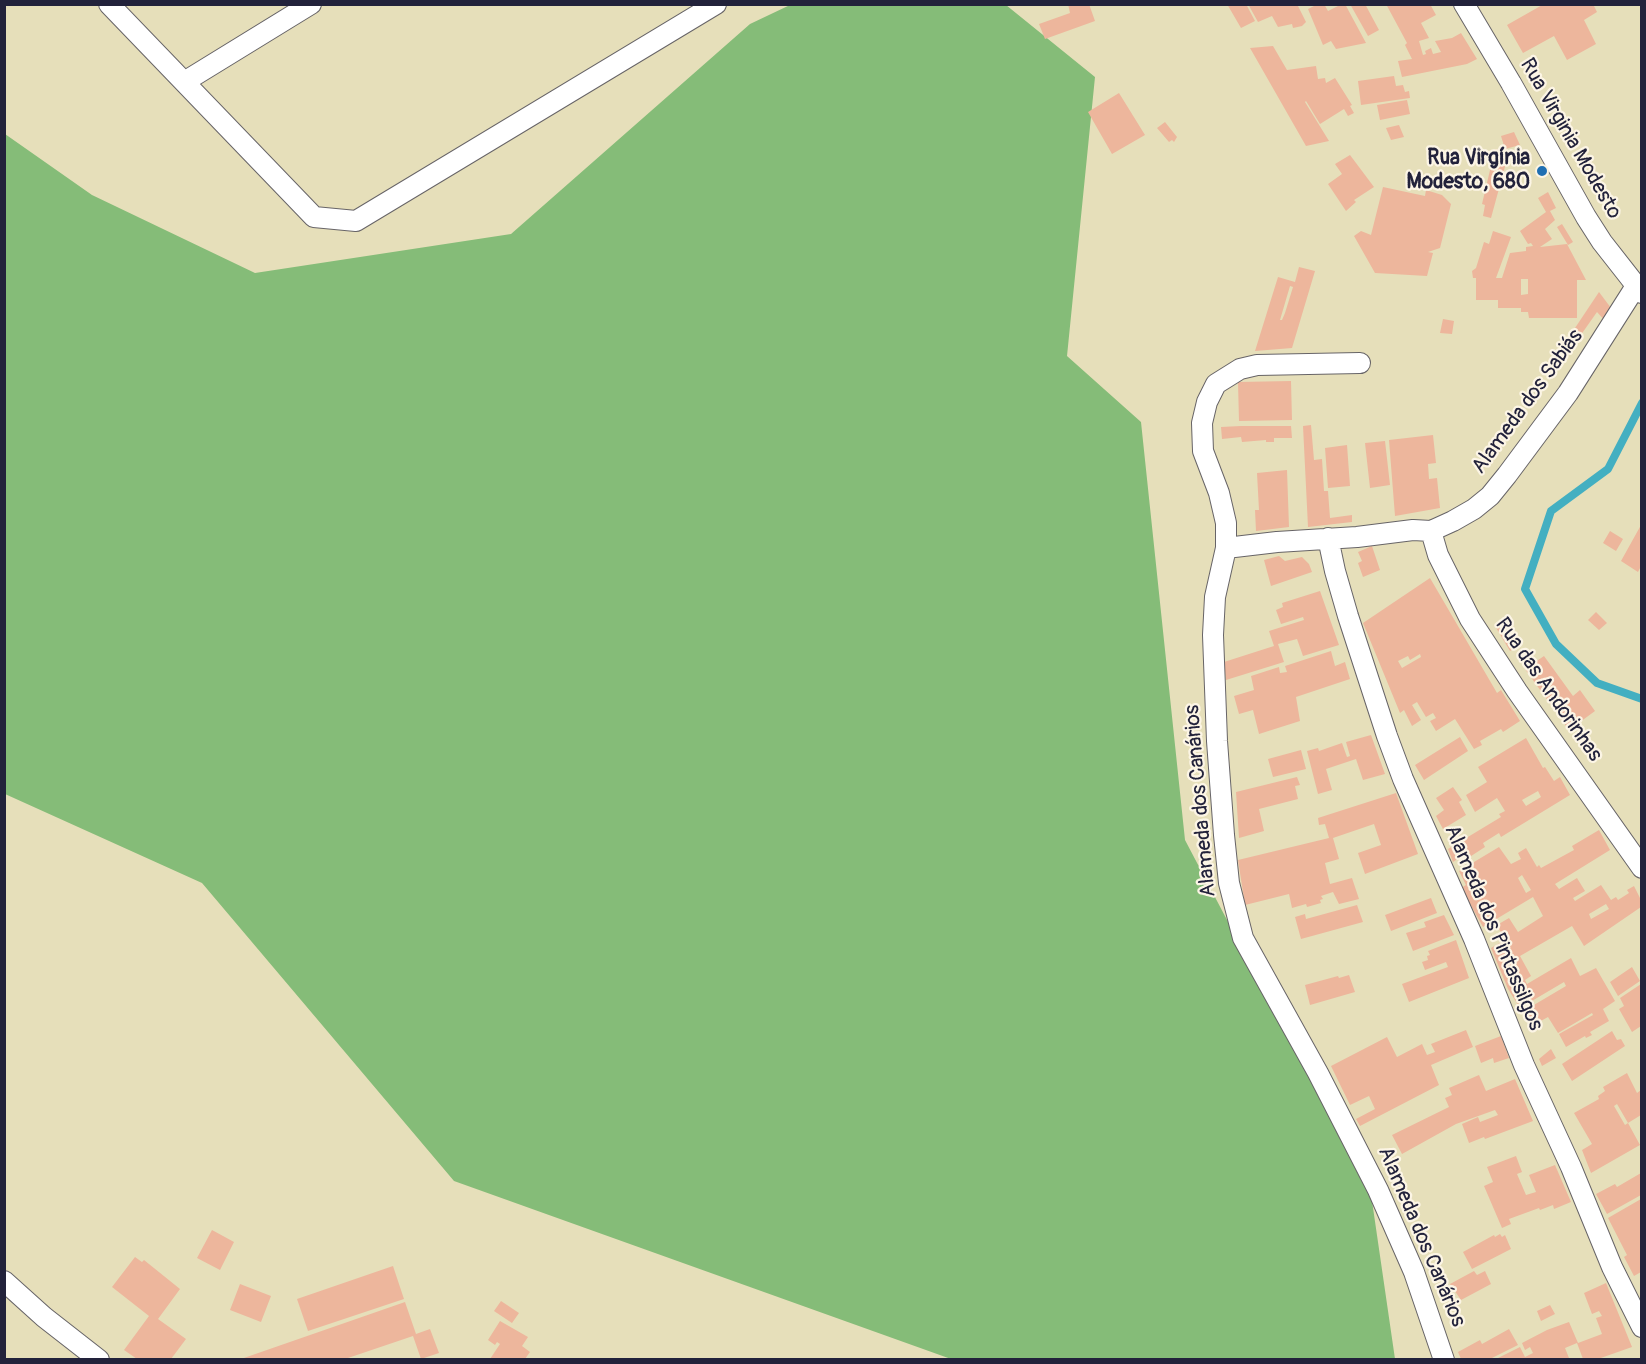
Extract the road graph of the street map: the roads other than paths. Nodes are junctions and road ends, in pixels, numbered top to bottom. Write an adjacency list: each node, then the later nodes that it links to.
1 (110, 4): 5 (street)
2 (311, 4): 5 (street)
3 (716, 4): 5 (street)
4 (1464, 4): 6 (street, Rua Virginia Modesto)
5 (184, 82)
6 (1639, 290): 8 (street, Alameda dos Sabiás)
7 (1360, 363): 10 (street, Alameda dos Canários)
8 (1431, 531): 9 (street, Alameda dos Sabiás); 11 (street, Rua das Andorinhas)
9 (1328, 538): 10 (street, Alameda dos Sabiás); 13 (street, Alameda dos Pintassilgos)
10 (1226, 548): 15 (street, Alameda dos Canários)
11 (1641, 868)
12 (4, 1281): 14 (street)
13 (1641, 1327)
14 (99, 1359)
15 (1444, 1359)

